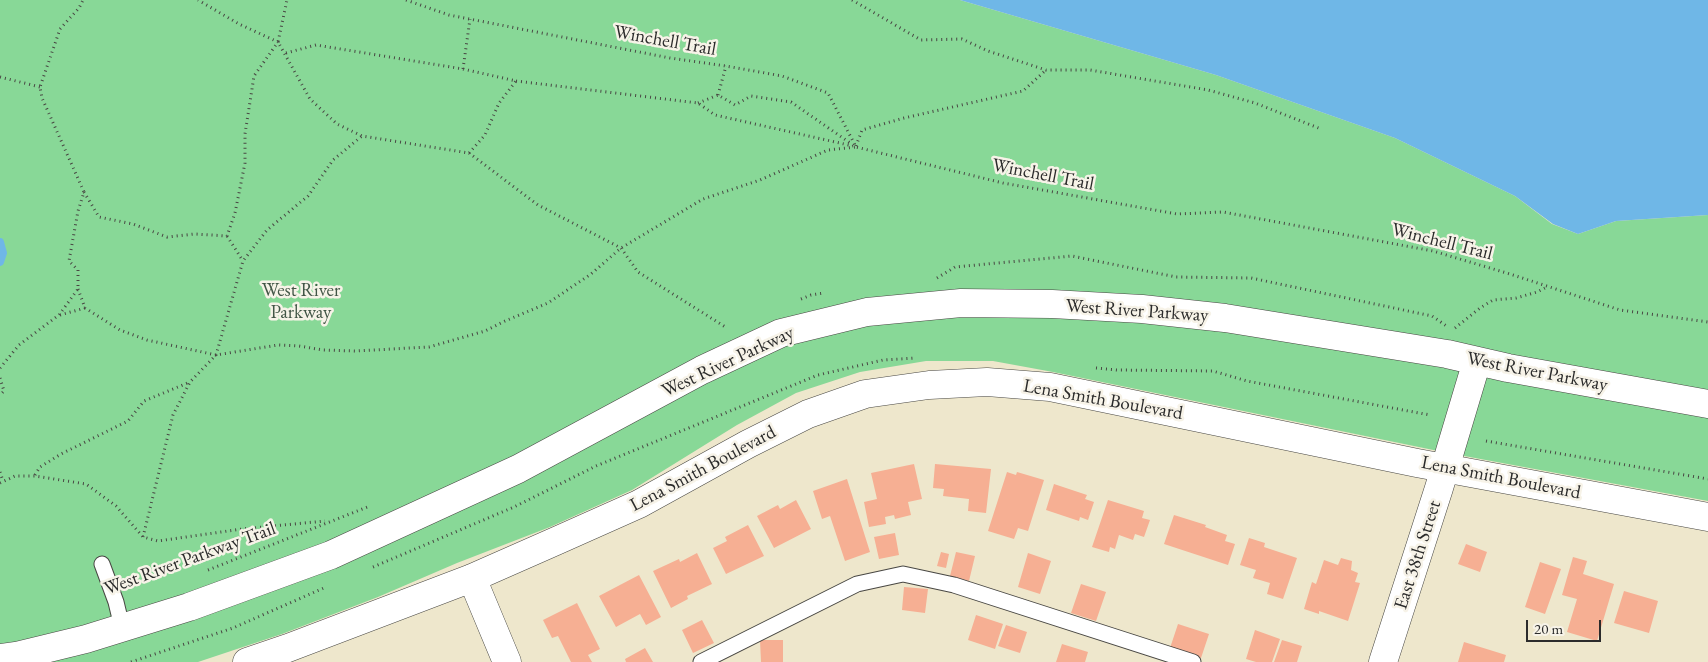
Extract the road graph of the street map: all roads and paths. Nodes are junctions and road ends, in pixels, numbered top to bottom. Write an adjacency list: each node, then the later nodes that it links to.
1 (83, 0): 14 (path)
2 (198, 0): 7 (path)
3 (287, 0): 7 (path)
4 (406, 0): 6 (path, Winchell Trail)
5 (852, 0): 11 (path)
6 (470, 18): 9 (path, Winchell Trail); 10 (path)
7 (278, 42): 8 (path); 22 (path)
8 (286, 53): 10 (path); 18 (path)
9 (726, 66): 15 (path); 19 (path, Winchell Trail)
10 (463, 69): 13 (path)
11 (1046, 70): 17 (path); 19 (path)
12 (0, 77): 14 (path)
13 (516, 81): 16 (path); 20 (path)
14 (40, 86): 21 (path)
15 (718, 95): 16 (path); 19 (path)
16 (698, 103): 19 (path)
17 (1321, 129)
18 (362, 136): 20 (path); 24 (path)
19 (856, 147): 23 (path); 26 (path, Winchell Trail)
20 (469, 153): 23 (path)
21 (84, 192): 22 (path); 27 (path)
22 (227, 236): 24 (path)
23 (621, 248): 31 (path); 32 (path)
24 (243, 261): 32 (path)
25 (935, 279): 26 (path)
26 (1548, 287): 30 (path, Winchell Trail)
27 (78, 289): 28 (path); 29 (path)
28 (85, 308): 29 (path); 32 (path)
29 (59, 315): 34 (path)
30 (1708, 322)
31 (727, 328)
32 (216, 355): 36 (path)
33 (1476, 361): 38 (street, West River Parkway); 40 (street, East 38th Street); 50 (street, West River Parkway)
34 (0, 368)
35 (0, 378): 37 (path)
36 (190, 382): 42 (path); 46 (path)
37 (0, 395)
38 (1708, 404)
39 (1486, 441): 43 (path)
40 (1445, 468): 45 (street, Lena Smith Boulevard); 49 (street, Lena Smith Boulevard); 56 (street, East 38th Street)
41 (0, 472): 44 (path)
42 (35, 476): 44 (path); 46 (path)
43 (1708, 479)
44 (2, 482)
45 (1708, 516)
46 (143, 537): 48 (path, West River Parkway Trail)
47 (102, 564): 50 (lane)
48 (203, 572)
49 (472, 578): 52 (street, Lena Smith Boulevard); 53 (street)
50 (122, 627): 51 (street, West River Parkway)
51 (0, 658)
52 (247, 662)
53 (506, 662)
54 (701, 662): 55 (lane)
55 (1193, 662)
56 (1384, 662)

